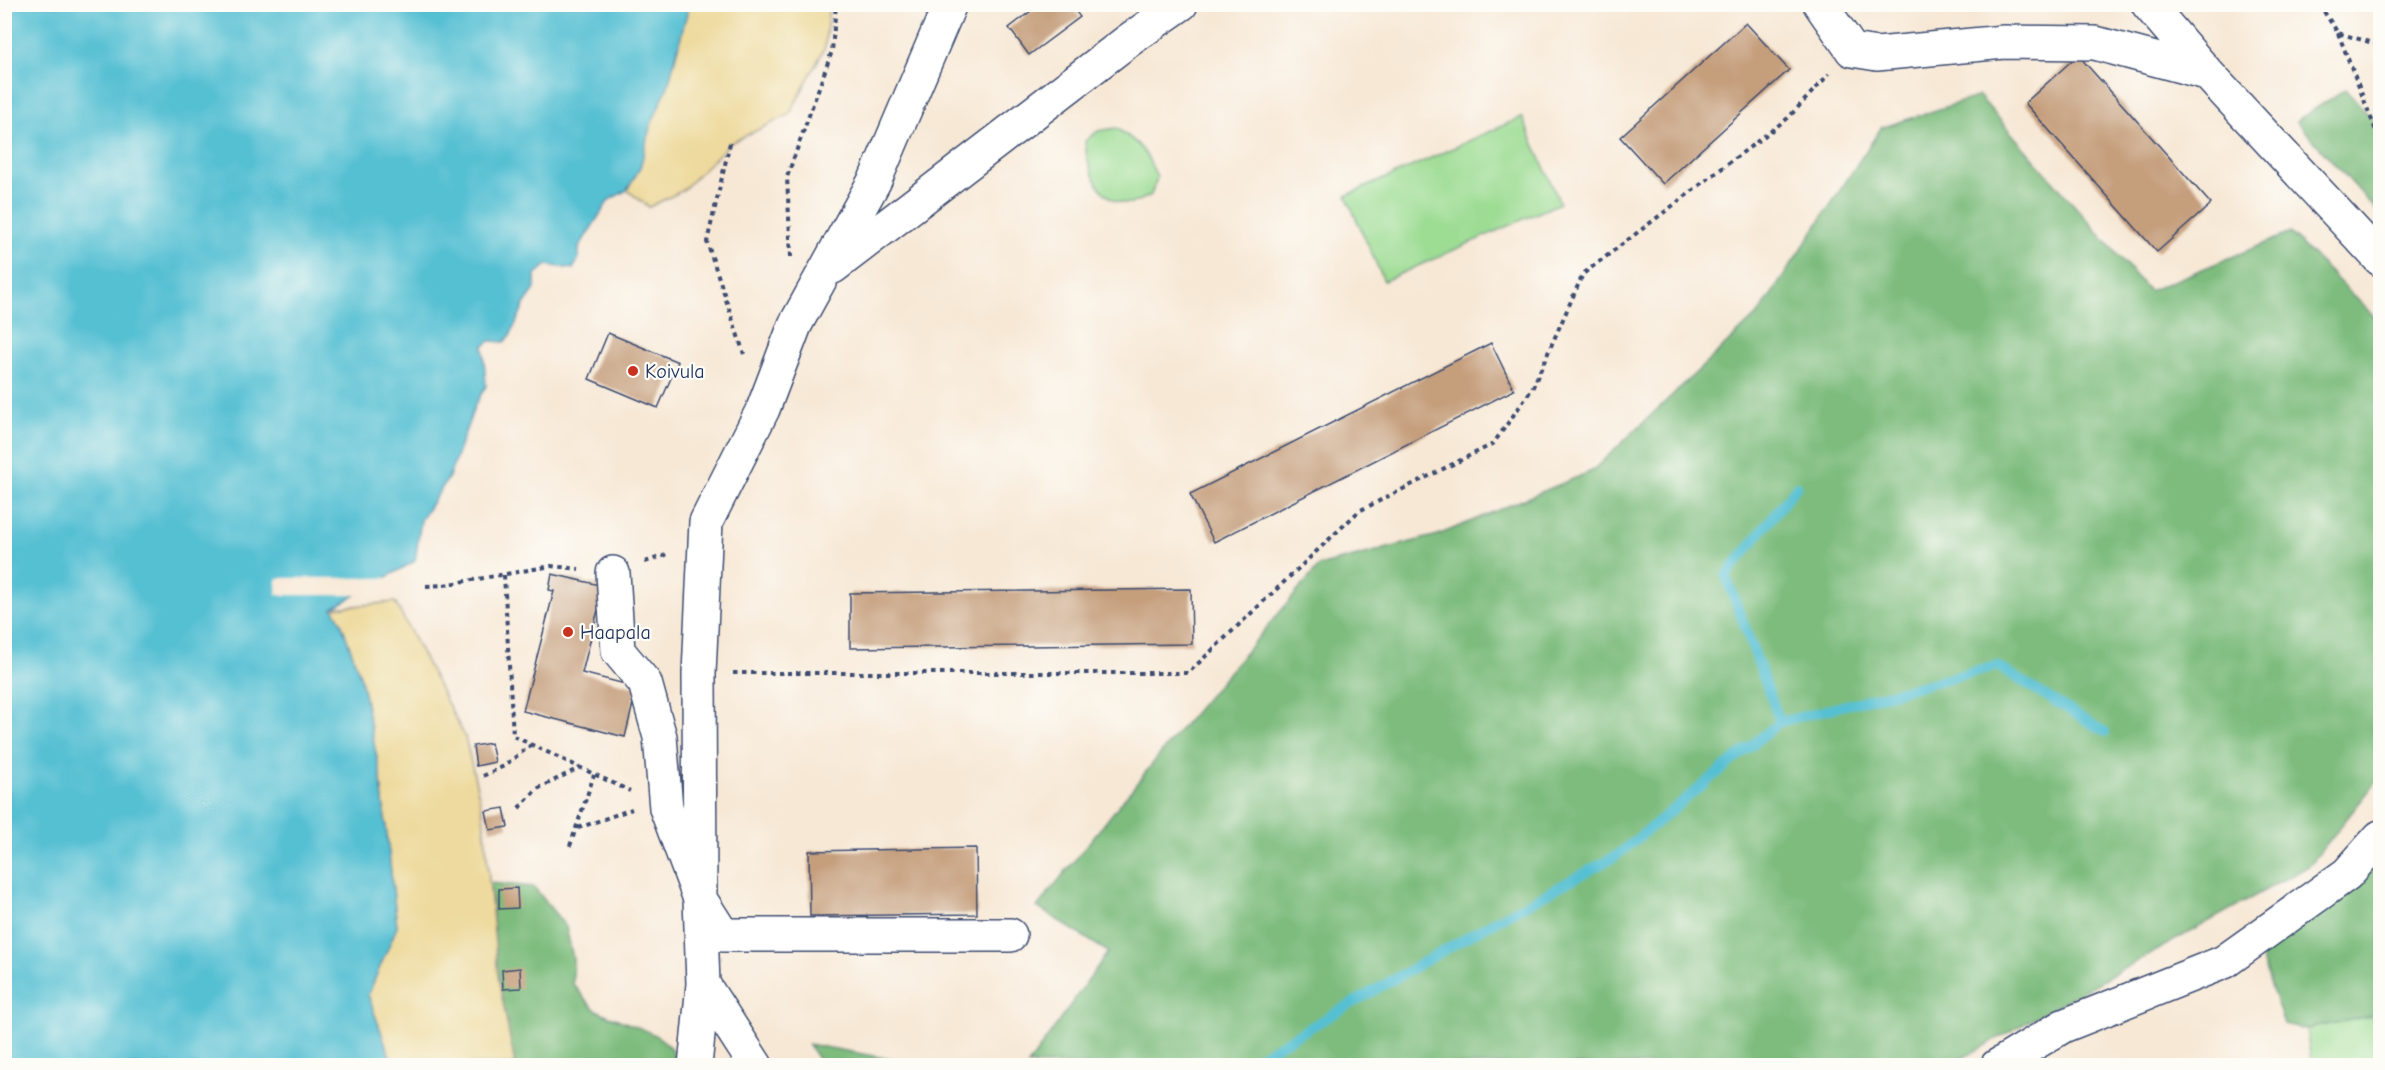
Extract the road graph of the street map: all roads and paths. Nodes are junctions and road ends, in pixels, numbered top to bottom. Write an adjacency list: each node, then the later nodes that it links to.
1 (836, 4): 16 (path)
2 (950, 4): 16 (lane)
3 (1135, 4): 9 (lane)
4 (1181, 4): 9 (lane)
5 (1820, 4): 11 (lane)
6 (2148, 4): 12 (lane)
7 (2319, 4): 8 (path)
8 (2338, 33): 10 (path); 13 (path)
9 (1129, 40): 16 (lane)
10 (2380, 45)
11 (1852, 50): 12 (lane); 22 (path)
12 (2208, 73): 15 (lane)
13 (2380, 141)
14 (730, 143): 17 (path)
15 (2380, 259)
16 (807, 272): 17 (lane)
17 (763, 409): 18 (lane)
18 (706, 522): 19 (path); 22 (lane)
19 (613, 573): 20 (path); 27 (lane)
20 (504, 575): 21 (path); 23 (path)
21 (426, 586)
22 (699, 673): 32 (lane)
23 (531, 745): 24 (path); 26 (path)
24 (579, 768): 25 (path); 28 (path)
25 (594, 775): 27 (path); 29 (path)
26 (483, 776)
27 (659, 805): 29 (path); 32 (lane)
28 (519, 808)
29 (578, 828): 31 (path)
30 (2380, 837): 37 (lane)
31 (570, 846)
32 (700, 899): 33 (lane); 34 (lane)
33 (1010, 935)
34 (703, 984): 35 (lane); 36 (lane)
35 (695, 1065)
36 (756, 1065)
37 (1997, 1065)

